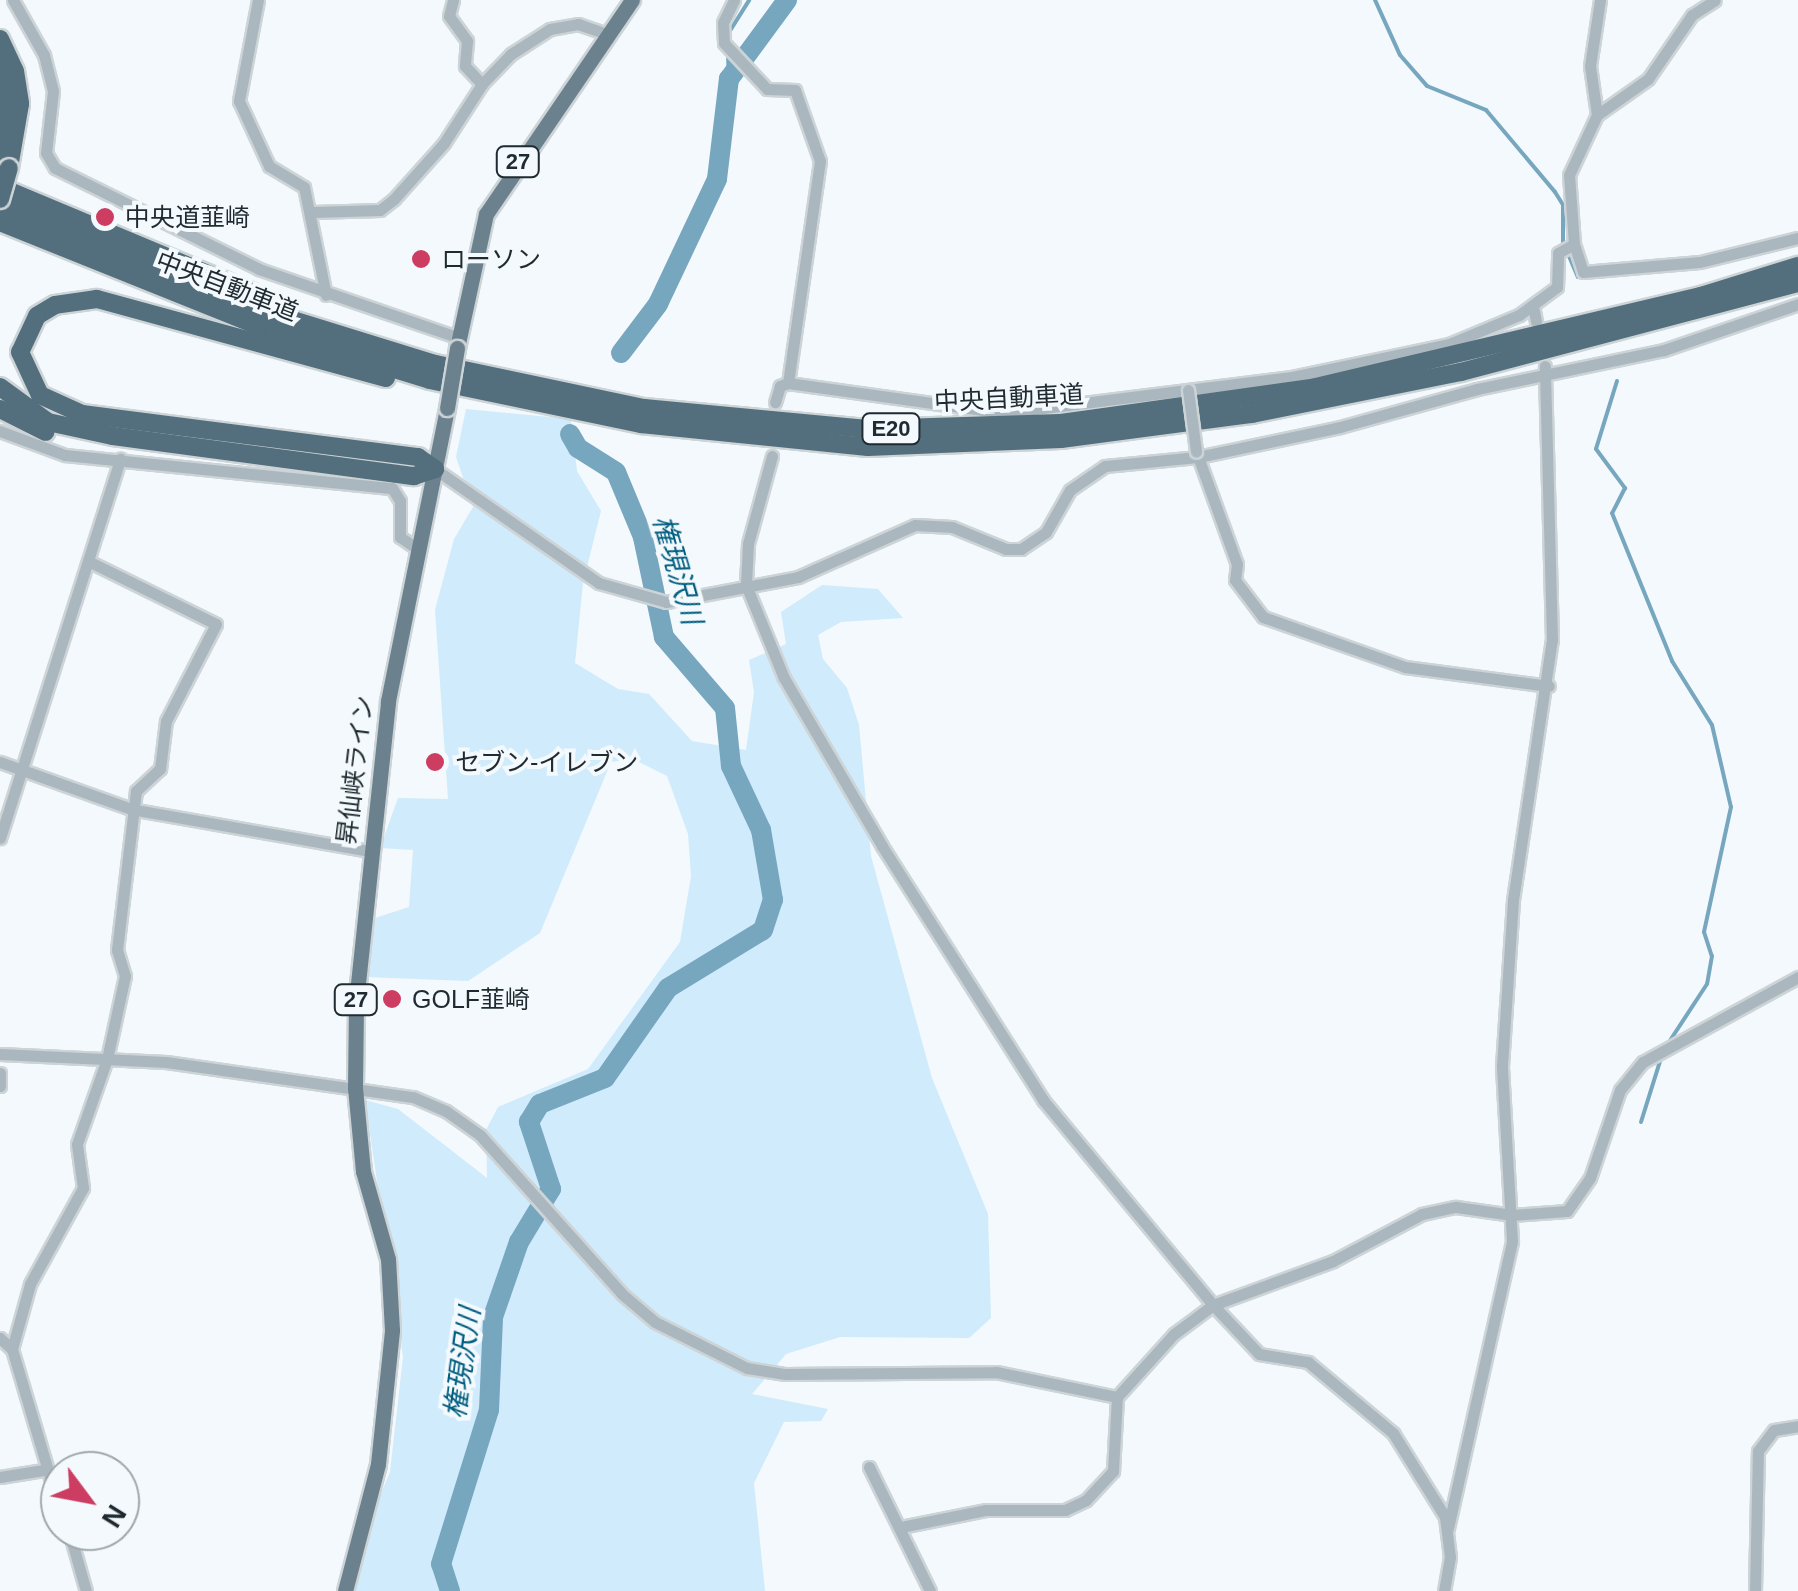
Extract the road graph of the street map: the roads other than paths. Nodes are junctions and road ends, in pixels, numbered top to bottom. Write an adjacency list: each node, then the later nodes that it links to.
1 (13, 0): 22 (street)
2 (258, 0): 16 (street)
3 (454, 0): 11 (street)
4 (632, 0): 8 (main road, 昇仙峡ライン / 27)
5 (734, 0): 30 (street)
6 (1600, 0): 12 (street)
7 (1715, 0): 12 (street)
8 (607, 34): 11 (street); 26 (main road, 昇仙峡ライン / 27)
9 (0, 39): 13 (highway)
10 (0, 64): 13 (highway)
11 (482, 84): 16 (street)
12 (1597, 115): 19 (street)
13 (4, 162): 15 (highway, bridge)
14 (0, 186): 27 (highway)
15 (0, 201): 27 (highway, 中央自動車道 / E20)
16 (313, 212): 22 (street)
17 (0, 222): 33 (highway, 中央自動車道 / E20)
18 (1798, 238): 19 (street)
19 (1574, 244): 24 (street)
20 (1798, 266): 27 (highway, 中央自動車道 / E20)
21 (1798, 283): 33 (highway, 中央自動車道 / E20)
22 (326, 295): 26 (street)
23 (1798, 304): 29 (street)
24 (1532, 306): 25 (street); 32 (street)
25 (1536, 322)
26 (458, 343): 41 (main road, 昇仙峡ライン / 27, bridge)
27 (394, 351)
28 (0, 371): 37 (highway)
29 (1544, 371): 38 (street); 45 (street)
30 (788, 384): 32 (street); 34 (street)
31 (0, 387): 37 (highway)
32 (1188, 388): 38 (street, bridge)
33 (490, 395): 37 (highway)
34 (776, 402)
35 (0, 409): 37 (highway)
36 (0, 432): 40 (street)
37 (286, 447): 41 (highway)
38 (1197, 454): 44 (street); 45 (street)
39 (772, 456): 44 (street)
40 (120, 459): 42 (street); 43 (street)
41 (434, 469): 42 (main road, 昇仙峡ライン / 27); 44 (street)
42 (416, 547): 50 (main road, 昇仙峡ライン / 27)
43 (90, 562): 47 (street); 48 (street)
44 (746, 585): 58 (street)
45 (1549, 686): 57 (street)
46 (0, 762): 47 (street)
47 (24, 772): 48 (street); 49 (street)
48 (131, 808): 50 (street); 53 (street)
49 (0, 838)
50 (370, 852): 56 (main road, 昇仙峡ライン / 27)
51 (1798, 976): 57 (street)
52 (0, 1054): 53 (street)
53 (107, 1059): 56 (street); 60 (street)
54 (0, 1073): 55 (street)
55 (0, 1086)
56 (354, 1088): 61 (street); 71 (main road, 昇仙峡ライン / 27)
57 (1512, 1215): 58 (street); 68 (street)
58 (1213, 1305): 61 (street); 68 (street)
59 (0, 1338): 60 (street)
60 (12, 1349): 63 (street)
61 (1117, 1397): 67 (street)
62 (1798, 1426): 74 (street)
63 (40, 1458)
64 (869, 1467): 67 (street)
65 (40, 1471): 66 (street)
66 (0, 1478)
67 (901, 1528): 72 (street)
68 (1448, 1528): 73 (street)
69 (75, 1551): 70 (street)
70 (86, 1591)
71 (345, 1591)
72 (930, 1591)
73 (1444, 1591)
74 (1754, 1591)

